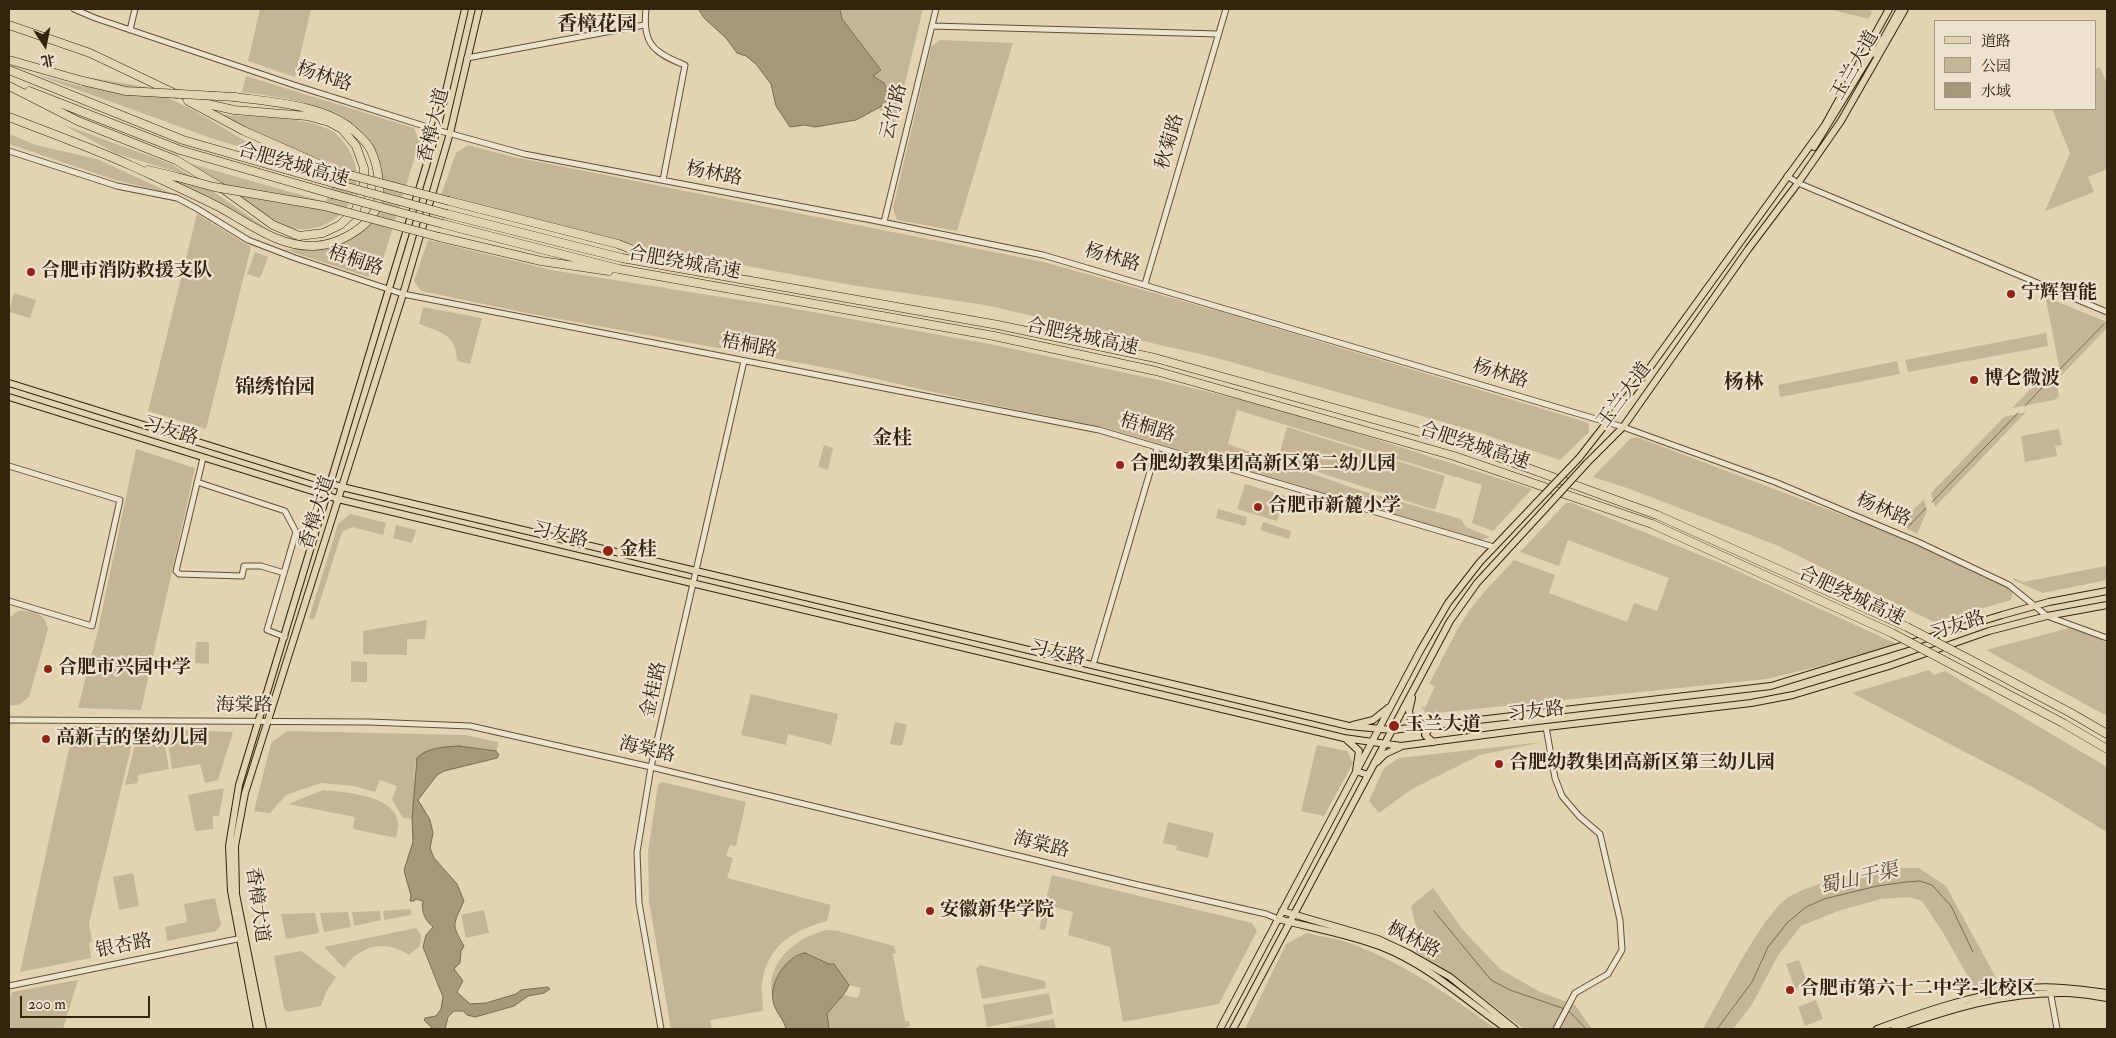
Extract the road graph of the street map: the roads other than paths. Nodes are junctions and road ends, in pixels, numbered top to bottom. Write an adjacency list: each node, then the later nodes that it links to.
1 (74, 9): 15 (street, 杨林路)
2 (135, 9): 15 (street)
3 (465, 9): 23 (main road, 香樟大道)
4 (479, 9): 17 (main road, 香樟大道)
5 (646, 9): 13 (street)
6 (936, 9): 14 (street, 云竹路)
7 (1226, 9): 16 (street, 秋菊路)
8 (1889, 9): 27 (main road, 玉兰大道)
9 (1896, 9): 10 (main road)
10 (1900, 9)
11 (1905, 9): 29 (main road, 玉兰大道)
12 (9, 25): 21 (highway)
13 (644, 25): 17 (street); 28 (street)
14 (932, 26): 16 (street); 30 (street, 云竹路)
15 (130, 30): 23 (street, 杨林路)
16 (1218, 34): 33 (street, 秋菊路)
17 (467, 58): 24 (main road, 香樟大道)
18 (9, 60): 26 (highway, bridge)
19 (9, 70): 31 (highway, 合肥绕城高速, bridge)
20 (9, 85): 21 (highway); 32 (highway, 合肥绕城高速, bridge)
21 (168, 90): 31 (highway, bridge)
22 (9, 117): 26 (highway)
23 (437, 130): 24 (street, 杨林路); 34 (main road, 香樟大道)
24 (450, 133): 28 (street, 杨林路); 35 (main road, 香樟大道)
25 (9, 151): 34 (street, 梧桐路)
26 (129, 165): 32 (highway, bridge)
27 (1787, 176): 29 (street); 40 (main road, 玉兰大道)
28 (663, 180): 30 (street, 杨林路)
29 (1798, 183): 36 (street); 41 (main road, 玉兰大道)
30 (884, 222): 33 (street, 杨林路)
31 (682, 269): 74 (highway, 合肥绕城高速, bridge)
32 (678, 280): 80 (highway, 合肥绕城高速, bridge)
33 (1145, 284): 40 (street, 杨林路)
34 (390, 290): 35 (street, 梧桐路); 46 (main road, 香樟大道)
35 (403, 294): 37 (street, 梧桐路); 47 (main road, 香樟大道)
36 (2107, 312)
37 (744, 361): 42 (street, 梧桐路); 51 (street, 金桂路)
38 (9, 383): 46 (main road, 习友路)
39 (9, 398): 43 (main road, 习友路)
40 (1607, 422): 41 (street, 杨林路); 50 (main road, 玉兰大道, bridge)
41 (1624, 427): 57 (street, 杨林路); 62 (main road, 玉兰大道, bridge)
42 (1157, 448): 50 (street, 梧桐路); 61 (street)
43 (203, 458): 45 (street); 48 (main road, 习友路)
44 (9, 466): 55 (street)
45 (197, 482): 52 (street); 52 (street)
46 (331, 484): 47 (main road, 习友路); 48 (main road, 香樟大道)
47 (342, 487): 49 (main road, 香樟大道); 51 (main road, 习友路)
48 (327, 496): 49 (main road, 习友路); 59 (main road, 香樟大道)
49 (338, 499): 53 (main road, 习友路); 68 (main road, 香樟大道)
50 (1494, 548): 63 (main road, 玉兰大道)
51 (697, 570): 53 (street, 金桂路); 61 (main road, 习友路)
52 (284, 573): 59 (street)
53 (694, 582): 75 (main road, 习友路); 82 (street, 金桂路)
54 (2107, 591): 57 (main road, 习友路)
55 (9, 601)
56 (2107, 605): 58 (main road, 习友路)
57 (2033, 606): 58 (street, 杨林路); 70 (main road, 习友路)
58 (2047, 616): 60 (street, 杨林路); 71 (main road, 习友路)
59 (285, 637): 67 (main road, 香樟大道)
60 (2107, 638)
61 (1093, 665): 69 (main road, 习友路)
62 (1414, 688): 64 (main road, 玉兰大道); 70 (main road)
63 (1398, 692): 64 (main road); 65 (main road, 玉兰大道)
64 (1409, 698): 73 (main road, 玉兰大道)
65 (1391, 705): 69 (main road); 72 (main road, 玉兰大道)
66 (9, 720): 67 (street, 海棠路)
67 (259, 723): 68 (street, 海棠路); 90 (main road, 香樟大道)
68 (267, 723): 82 (street, 海棠路); 90 (main road, 香樟大道)
69 (1349, 726): 72 (main road, 习友路)
70 (1431, 726): 73 (main road, 习友路); 77 (main road)
71 (1546, 727): 77 (main road, 习友路); 95 (street)
72 (1379, 729): 73 (main road, 习友路); 76 (main road, 玉兰大道)
73 (1392, 730): 78 (main road, 玉兰大道)
74 (2107, 734)
75 (1344, 738): 76 (main road, 习友路); 83 (main road)
76 (1372, 742): 78 (main road, 习友路); 83 (main road, 玉兰大道)
77 (1433, 742): 79 (main road, 习友路)
78 (1384, 744): 79 (main road, 习友路); 81 (main road, 玉兰大道)
79 (1401, 746): 81 (main road)
80 (2107, 749)
81 (1373, 766): 84 (main road, 玉兰大道)
82 (651, 767): 86 (street, 海棠路); 98 (street, 金桂路)
83 (1356, 771): 84 (main road); 85 (main road, 玉兰大道)
84 (1368, 775): 87 (main road, 玉兰大道)
85 (1282, 911): 86 (street, 海棠路); 87 (main road, 枫林路); 88 (main road, 玉兰大道)
86 (1266, 914): 88 (street, 海棠路)
87 (1294, 914): 89 (main road, 玉兰大道); 102 (main road, 枫林路)
88 (1278, 919): 89 (main road, 枫林路); 99 (main road, 玉兰大道)
89 (1290, 922): 100 (main road, 玉兰大道); 101 (main road, 枫林路)
90 (242, 938): 91 (street, 银杏路); 96 (main road, 香樟大道); 97 (main road, 香樟大道)
91 (9, 986)
92 (2050, 991): 93 (main road); 94 (main road); 103 (main road); 104 (main road); 105 (street)
93 (2107, 993)
94 (2107, 998)
95 (1558, 1026)
96 (257, 1029)
97 (263, 1029)
98 (661, 1029)
99 (1220, 1029)
100 (1233, 1029)
101 (1507, 1029)
102 (1515, 1029)
103 (1877, 1029)
104 (1894, 1029)
105 (2056, 1029)

